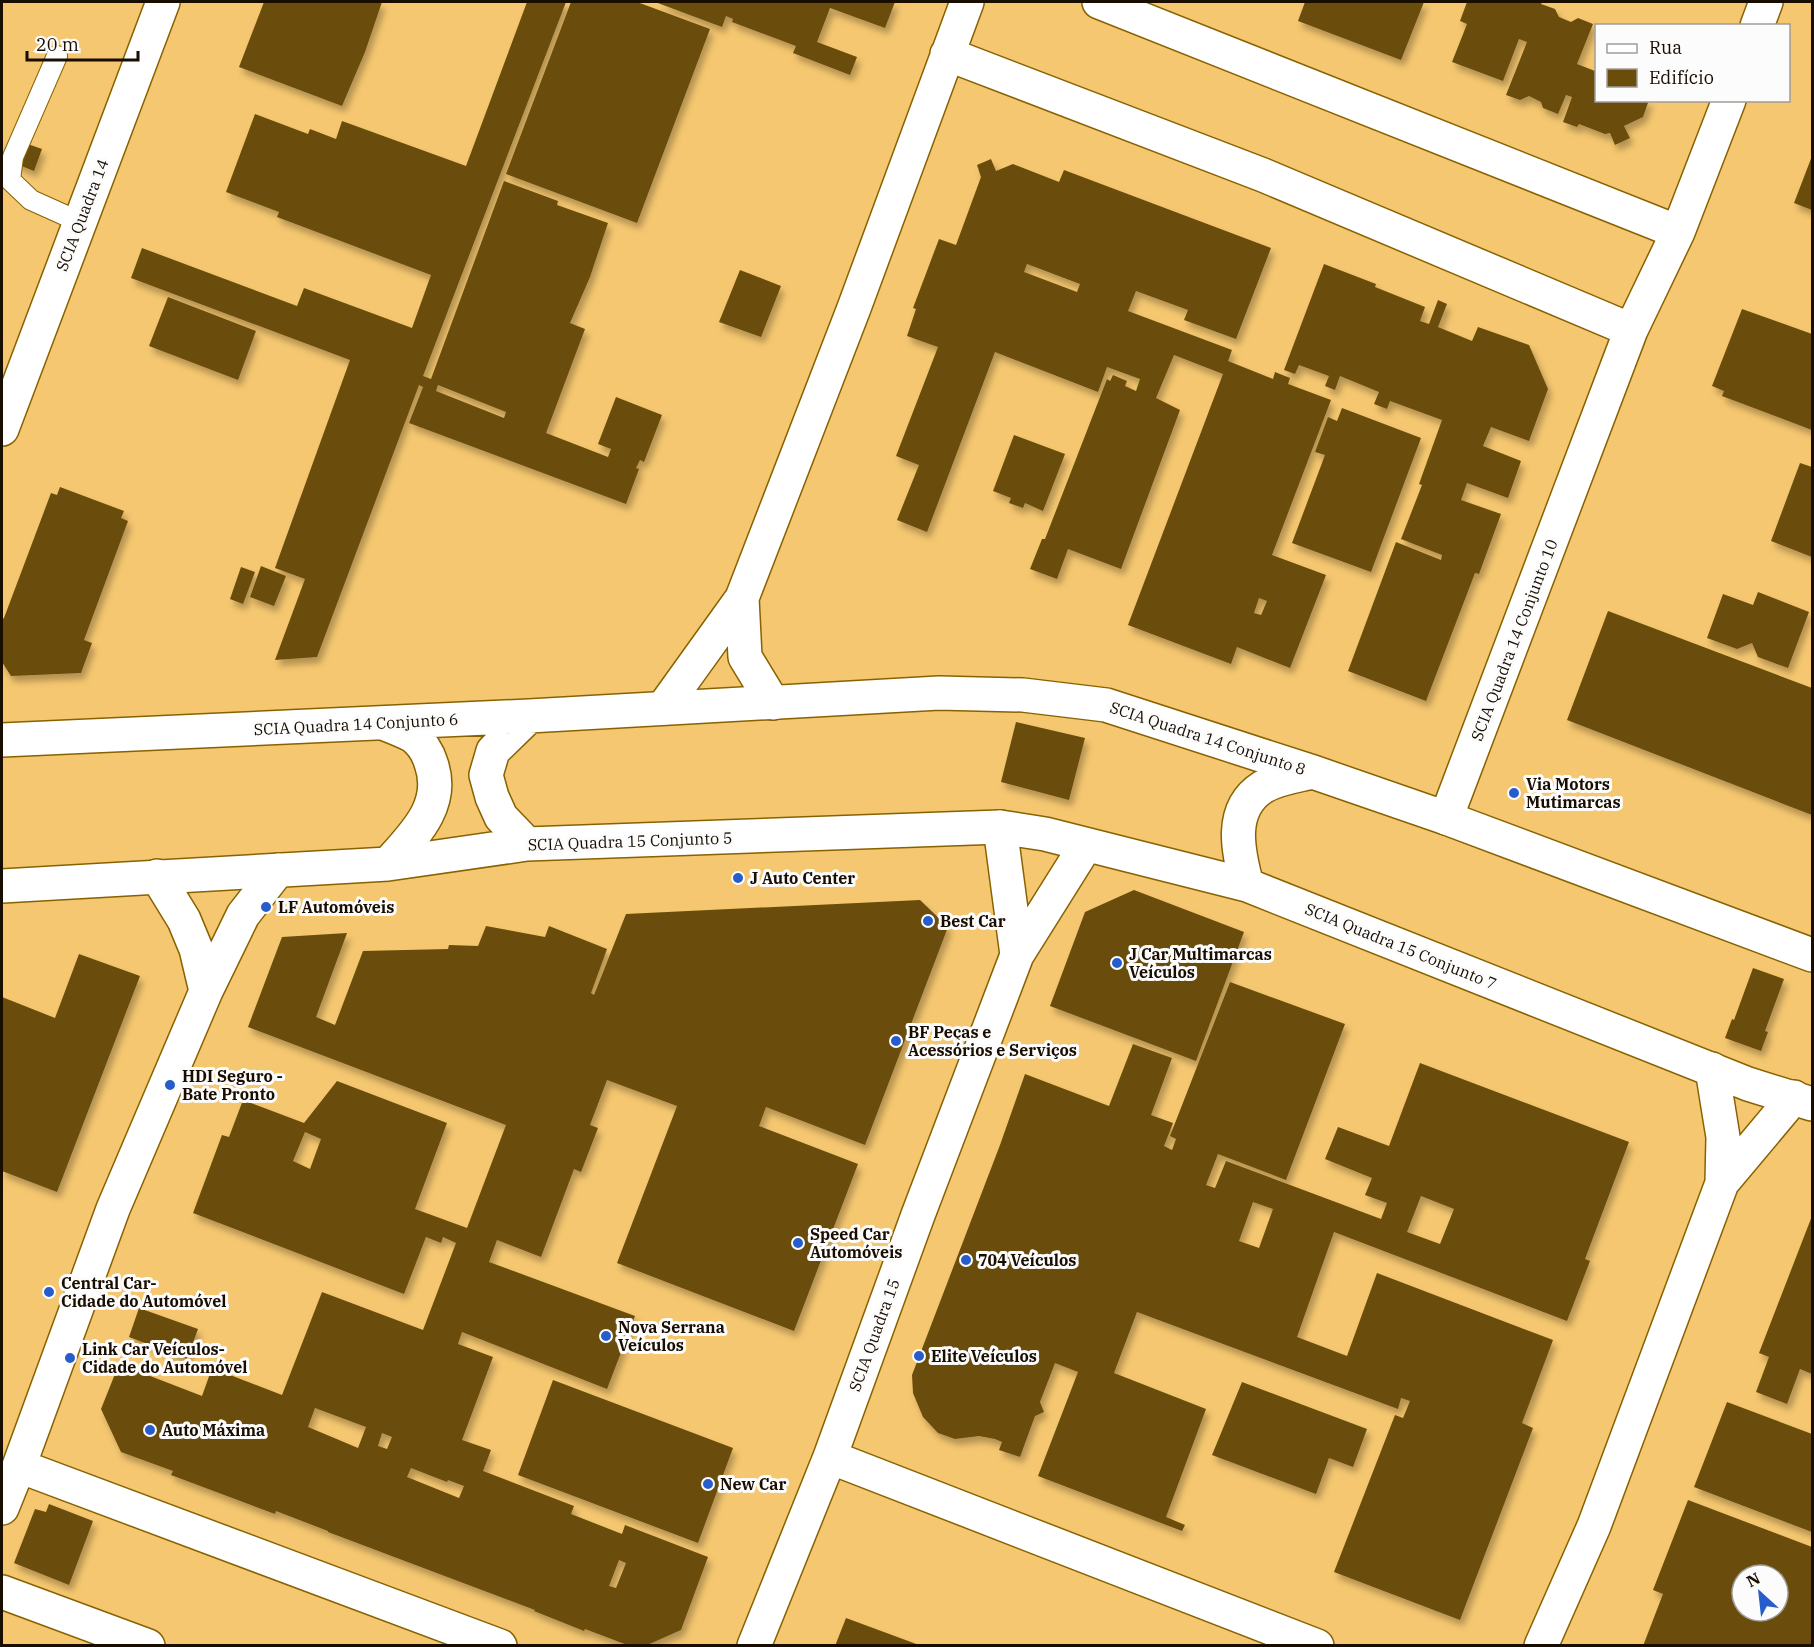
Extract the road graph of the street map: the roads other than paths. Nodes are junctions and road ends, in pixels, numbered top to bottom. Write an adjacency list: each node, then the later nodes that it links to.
1 (163, 2): 9 (street, SCIA Quadra 14)
2 (968, 2): 6 (street)
3 (1099, 2): 10 (street)
4 (1766, 2): 5 (street)
5 (1758, 24)
6 (947, 54): 11 (street); 13 (street)
7 (57, 56): 9 (lane)
8 (1727, 102): 10 (street, SCIA Quadra 14 Conjunto 10)
9 (80, 222): 12 (street, SCIA Quadra 14)
10 (1678, 232): 11 (street, SCIA Quadra 14 Conjunto 10)
11 (1631, 330): 21 (street, SCIA Quadra 14 Conjunto 10)
12 (2, 429)
13 (742, 598): 14 (street); 16 (street)
14 (772, 703): 15 (street, SCIA Quadra 14 Conjunto 8); 20 (street, SCIA Quadra 14 Conjunto 8)
15 (710, 704): 16 (street, SCIA Quadra 14 Conjunto 6)
16 (663, 708): 17 (street, SCIA Quadra 14 Conjunto 6)
17 (529, 716): 18 (street, SCIA Quadra 14 Conjunto 6); 24 (street)
18 (383, 723): 19 (street, SCIA Quadra 14 Conjunto 6); 26 (street)
19 (2, 740)
20 (1313, 772): 21 (street, SCIA Quadra 14 Conjunto 8); 29 (street)
21 (1446, 818): 32 (street)
22 (1000, 827): 23 (street, SCIA Quadra 15 Conjunto 5); 24 (street, SCIA Quadra 15 Conjunto 5); 31 (street, SCIA Quadra 15)
23 (1046, 834): 25 (street, SCIA Quadra 15 Conjunto 7)
24 (527, 844): 26 (street, SCIA Quadra 15 Conjunto 5)
25 (1086, 845): 29 (street, SCIA Quadra 15 Conjunto 7); 31 (street, SCIA Quadra 15)
26 (388, 864): 27 (street, SCIA Quadra 15 Conjunto 5)
27 (278, 870): 28 (street, SCIA Quadra 15 Conjunto 5); 33 (street)
28 (157, 876): 30 (street, SCIA Quadra 15 Conjunto 5); 33 (street)
29 (1247, 885): 34 (street, SCIA Quadra 15 Conjunto 7)
30 (2, 886)
31 (1017, 955): 37 (street, SCIA Quadra 15)
32 (1812, 955)
33 (206, 991): 38 (street)
34 (1712, 1069): 35 (street, SCIA Quadra 15 Conjunto 7); 36 (street)
35 (1803, 1100): 36 (street)
36 (1722, 1183): 45 (street)
37 (830, 1457): 43 (street, SCIA Quadra 15); 44 (street)
38 (20, 1466): 39 (street); 42 (street)
39 (2, 1508)
40 (2, 1592): 41 (street)
41 (148, 1646)
42 (500, 1646)
43 (754, 1646)
44 (1317, 1646)
45 (1541, 1646)

